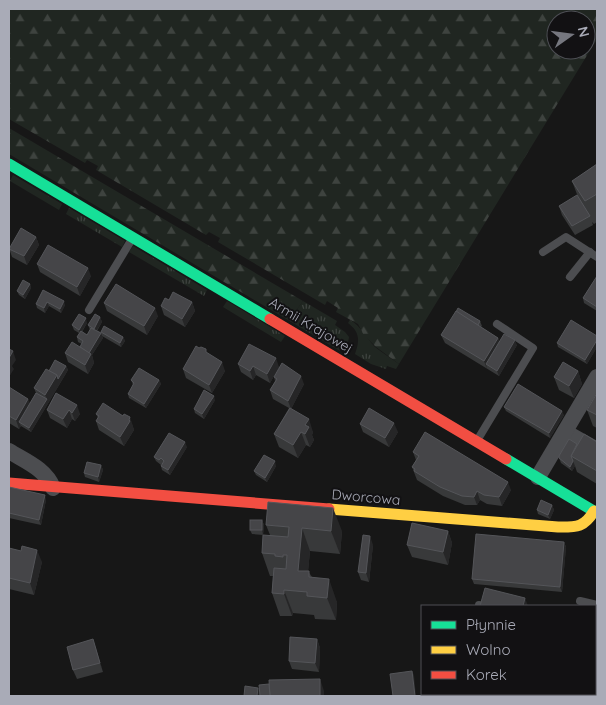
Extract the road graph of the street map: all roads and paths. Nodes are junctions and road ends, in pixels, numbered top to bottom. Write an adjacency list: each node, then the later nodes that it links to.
1 (9, 164): 2 (main road, Armii Krajowej)
2 (133, 237): 7 (lane); 11 (main road, Armii Krajowej)
3 (543, 252): 4 (lane)
4 (590, 252): 5 (lane); 6 (lane)
5 (597, 256)
6 (570, 278)
7 (89, 310)
8 (496, 324): 11 (lane)
9 (597, 376): 10 (street)
10 (566, 432): 12 (street); 14 (street)
11 (477, 441): 14 (main road, Armii Krajowej)
12 (597, 450)
13 (9, 451): 16 (street)
14 (538, 477): 17 (main road, Armii Krajowej)
15 (9, 484): 16 (main road, Dworcowa)
16 (52, 488): 17 (main road, Dworcowa)
17 (596, 512)
18 (580, 600): 19 (lane)
19 (594, 605)

